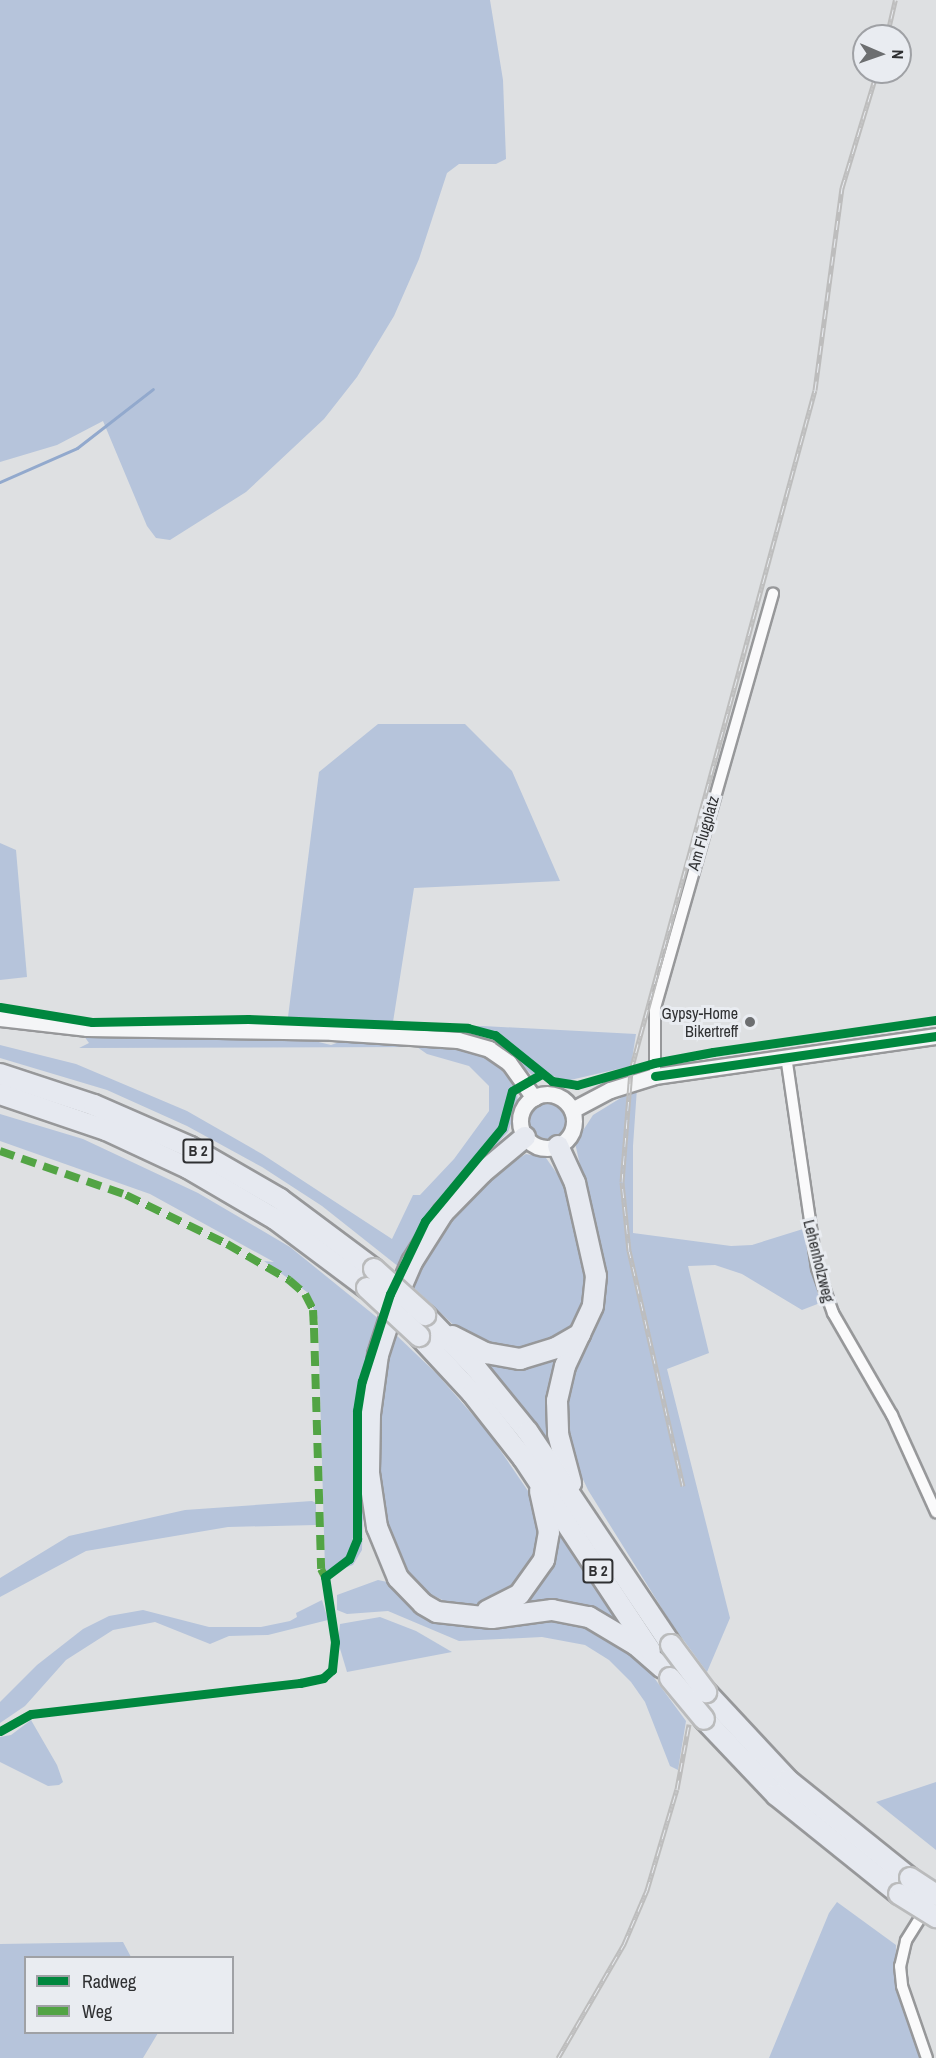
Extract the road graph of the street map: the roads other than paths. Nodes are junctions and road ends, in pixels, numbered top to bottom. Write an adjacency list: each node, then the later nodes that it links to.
1 (773, 593): 6 (street, Am Flugplatz)
2 (0, 1018): 8 (street)
3 (936, 1036): 4 (street)
4 (786, 1056): 6 (street); 16 (street, Lehenholzweg)
5 (0, 1074): 12 (highway, B 2, bridge)
6 (655, 1076): 9 (street)
7 (0, 1094): 14 (highway, B 2, bridge)
8 (534, 1098): 9 (street); 10 (street)
9 (572, 1110): 11 (street)
10 (525, 1137): 11 (street); 17 (highway)
11 (558, 1146): 13 (highway)
12 (439, 1329): 13 (highway); 15 (highway, B 2)
13 (580, 1334): 15 (highway)
14 (535, 1474): 17 (highway); 18 (highway, B 2)
15 (577, 1503): 19 (highway, B 2, bridge)
16 (936, 1512)
17 (473, 1616): 18 (highway)
18 (666, 1673): 19 (highway, B 2, bridge)
19 (904, 1886): 20 (highway, B 2, bridge); 21 (highway, B 2, bridge)
20 (936, 1894): 22 (street)
21 (936, 1917)
22 (927, 2058)

